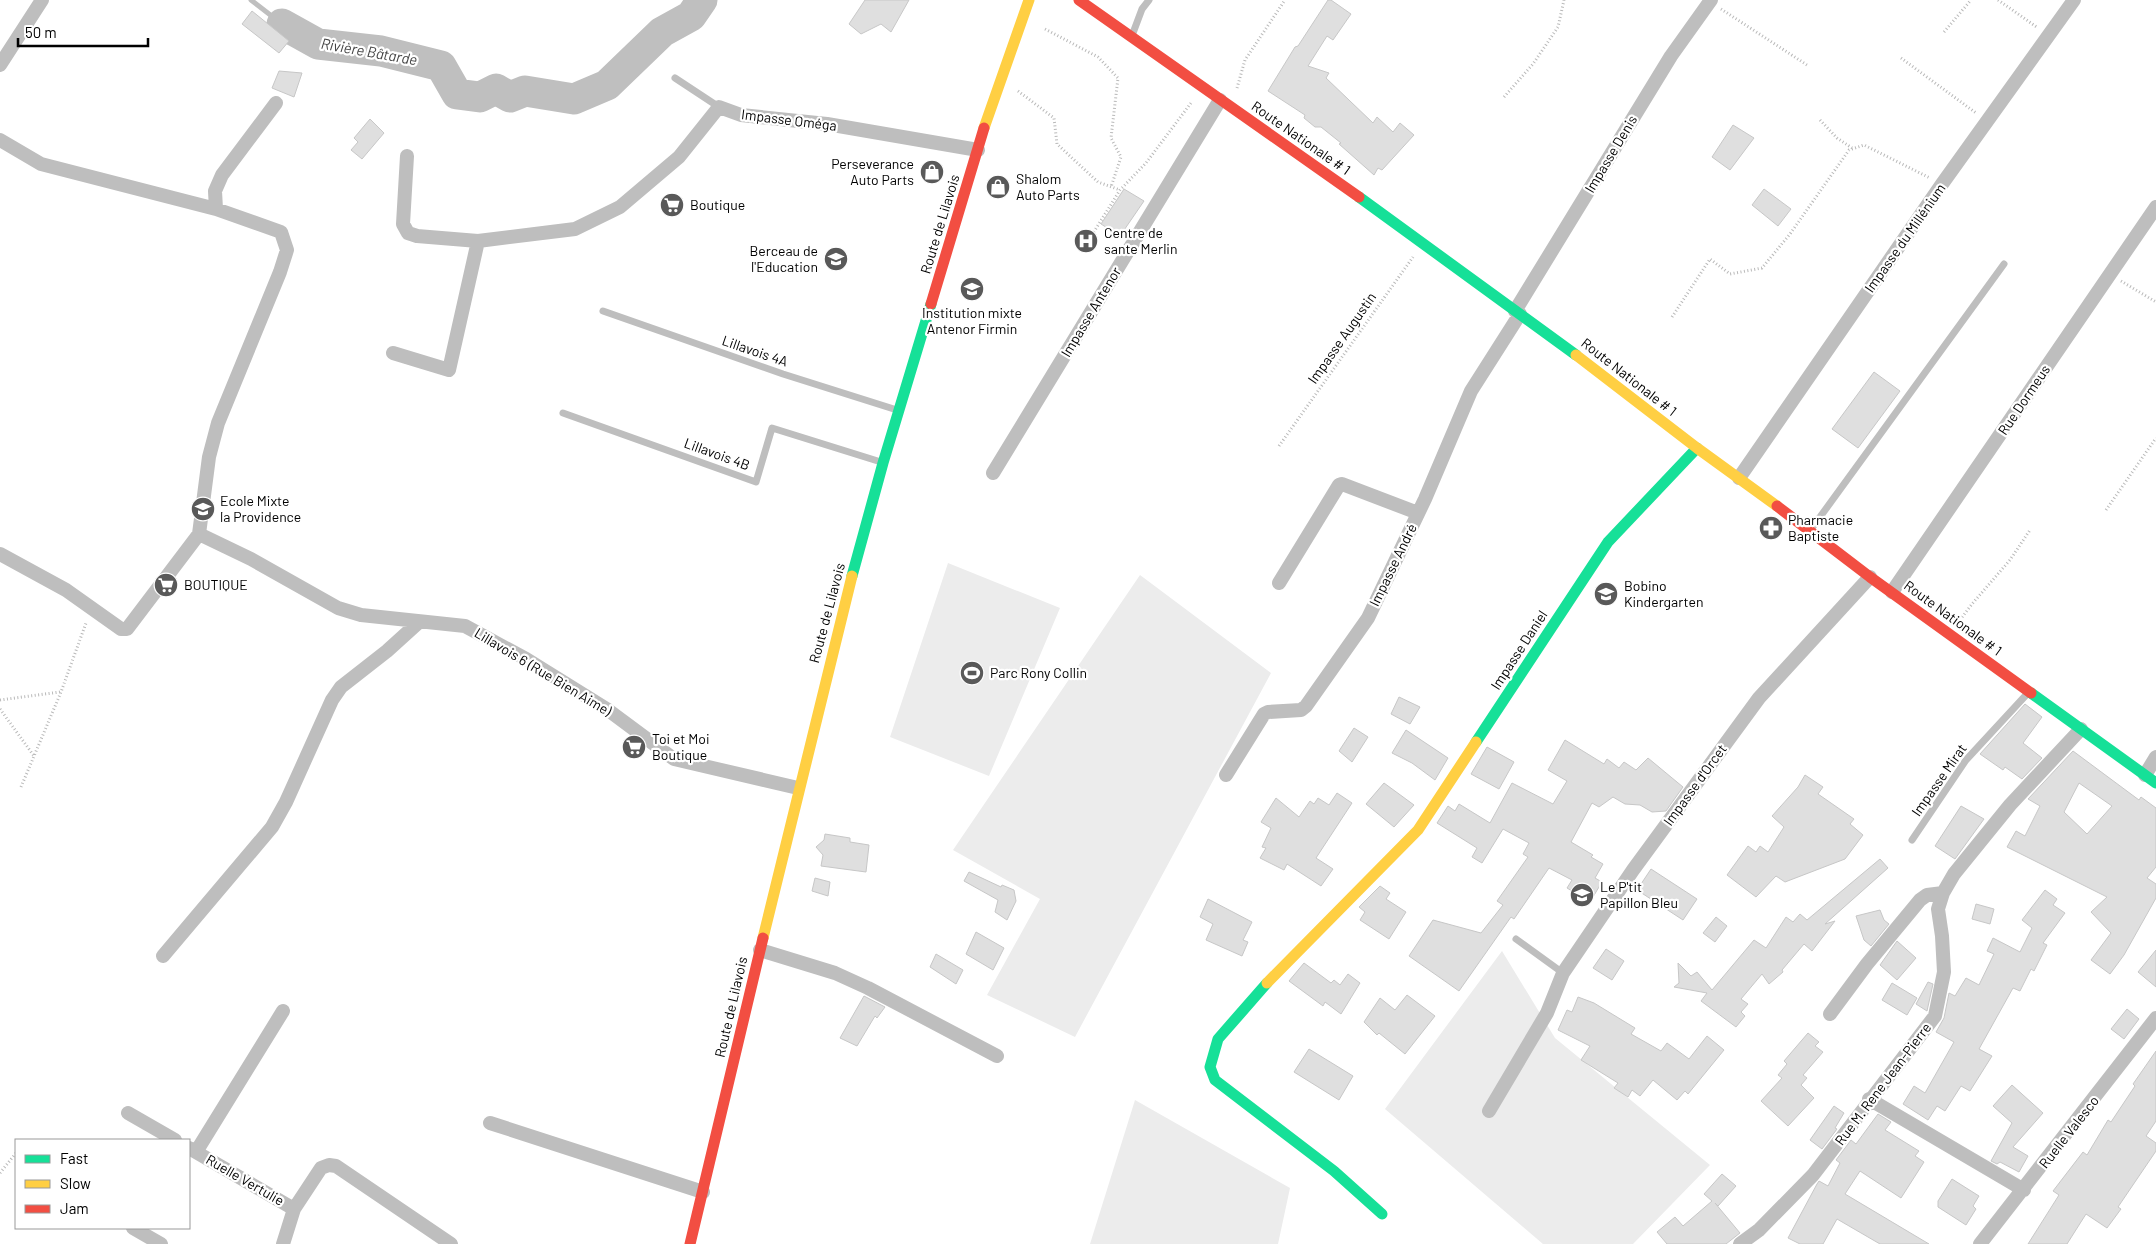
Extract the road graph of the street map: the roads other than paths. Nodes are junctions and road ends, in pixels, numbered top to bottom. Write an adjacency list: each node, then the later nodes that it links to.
1 (42, 0): 8 (street)
2 (1029, 0): 14 (main road, Route de Lilavois)
3 (1079, 0): 7 (main road, Route Nationale # 1)
4 (1149, 0): 7 (lane)
5 (2074, 0): 28 (street, Impasse du Millénium)
6 (1711, 1): 21 (street, Impasse Denis)
7 (1132, 38): 11 (main road, Route Nationale # 1)
8 (0, 65)
9 (675, 78): 12 (lane)
10 (276, 103): 17 (street)
11 (1226, 104): 21 (main road, Route Nationale # 1); 27 (street, Impasse Antenor)
12 (719, 107): 14 (street, Impasse Oméga); 18 (street)
13 (0, 140): 17 (street)
14 (978, 150): 23 (main road, Route de Lilavois)
15 (407, 156): 18 (street)
16 (2156, 207): 35 (street, Rue Dormeus)
17 (216, 209): 31 (street)
18 (478, 241): 22 (street)
19 (2004, 264): 30 (lane)
20 (603, 311): 23 (lane, Lillavois 4A)
21 (1518, 312): 25 (main road, Route Nationale # 1); 29 (street, Impasse André)
22 (393, 353)
23 (899, 411): 26 (main road, Route de Lilavois)
24 (563, 413): 26 (lane, Lillavois 4B)
25 (1696, 448): 28 (main road, Route Nationale # 1); 62 (main road, Impasse Daniel)
26 (884, 463): 42 (main road, Route de Lilavois)
27 (993, 473)
28 (1739, 478): 30 (main road, Route Nationale # 1)
29 (1418, 513): 34 (street); 40 (street, Impasse André)
30 (1811, 530): 33 (main road, Route Nationale # 1)
31 (199, 534): 32 (street); 36 (street, Lillavois 6 (Rue Bien Aime))
32 (0, 554)
33 (1870, 577): 35 (main road, Route Nationale # 1); 48 (street, Impasse d'Orcet)
34 (1278, 583)
35 (1892, 592): 37 (main road, Route Nationale # 1)
36 (419, 622): 42 (street, Lillavois 6 (Rue Bien Aime)); 47 (street)
37 (2029, 692): 38 (main road, Route Nationale # 1); 43 (lane, Impasse Mirat)
38 (2081, 729): 41 (main road, Route Nationale # 1); 44 (street, Rue M. Rene Jean-Pierre)
39 (2156, 757): 41 (street)
40 (1226, 775)
41 (2150, 779)
42 (798, 788): 46 (main road, Route de Lilavois)
43 (1912, 840)
44 (1943, 893): 50 (street); 53 (street, Rue M. Rene Jean-Pierre)
45 (1516, 939): 48 (lane)
46 (760, 950): 52 (street); 60 (main road, Route de Lilavois)
47 (163, 956)
48 (1564, 973): 54 (street, Impasse d'Orcet)
49 (283, 1011): 58 (street)
50 (1830, 1014)
51 (2156, 1018): 59 (street, Ruelle Valesco)
52 (997, 1056)
53 (1870, 1099): 59 (street); 68 (street, Rue M. Rene Jean-Pierre)
54 (1489, 1111)
55 (128, 1113): 57 (street)
56 (490, 1122): 60 (street)
57 (173, 1139)
58 (192, 1150): 61 (street, Ruelle Vertulie)
59 (2024, 1190): 69 (street, Ruelle Valesco)
60 (702, 1192): 67 (main road, Route de Lilavois)
61 (294, 1209): 65 (street, Ruelle Vertulie); 66 (street)
62 (1382, 1214)
63 (135, 1229): 64 (street)
64 (161, 1244)
65 (283, 1244)
66 (451, 1244)
67 (690, 1244)
68 (1740, 1244)
69 (1980, 1244)

